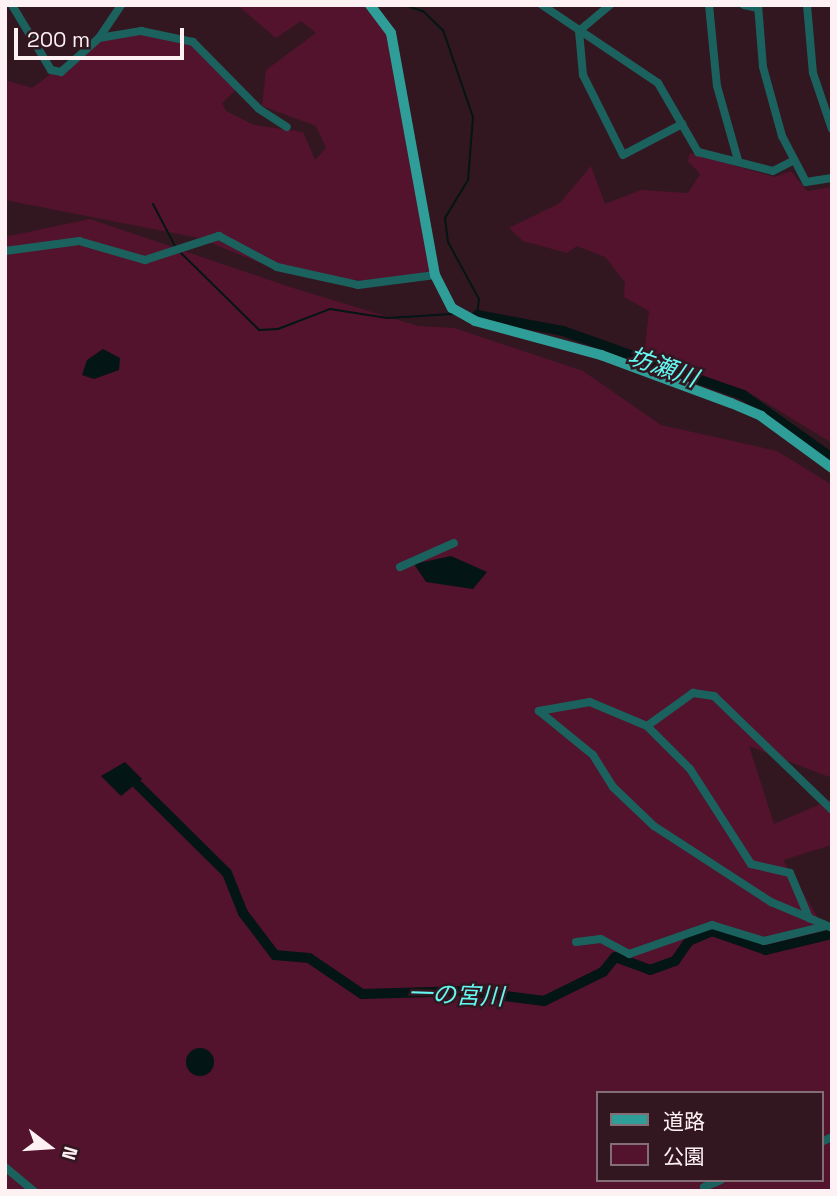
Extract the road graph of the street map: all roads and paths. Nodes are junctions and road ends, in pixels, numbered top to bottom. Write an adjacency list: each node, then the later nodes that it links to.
1 (12, 5): 11 (street)
2 (121, 5): 11 (street)
3 (370, 5): 19 (main road)
4 (542, 5): 10 (street)
5 (610, 5): 10 (street)
6 (709, 5): 15 (street)
7 (744, 5): 9 (street)
8 (807, 5): 14 (street)
9 (757, 6): 16 (street)
10 (579, 31): 12 (street); 12 (street)
11 (99, 38): 13 (street)
12 (682, 124): 15 (street)
13 (287, 127)
14 (832, 129)
15 (738, 160): 16 (street)
16 (793, 161): 17 (street)
17 (832, 178)
18 (5, 251): 19 (street)
19 (435, 275): 20 (main road)
20 (832, 468)
21 (454, 543): 22 (street)
22 (400, 567)
23 (647, 726): 24 (street); 25 (street); 25 (street)
24 (832, 810)
25 (809, 918): 26 (street)
26 (829, 927): 27 (street)
27 (576, 942)
28 (5, 1167): 31 (street)
29 (717, 1182): 30 (street)
30 (704, 1187)
31 (34, 1191)

